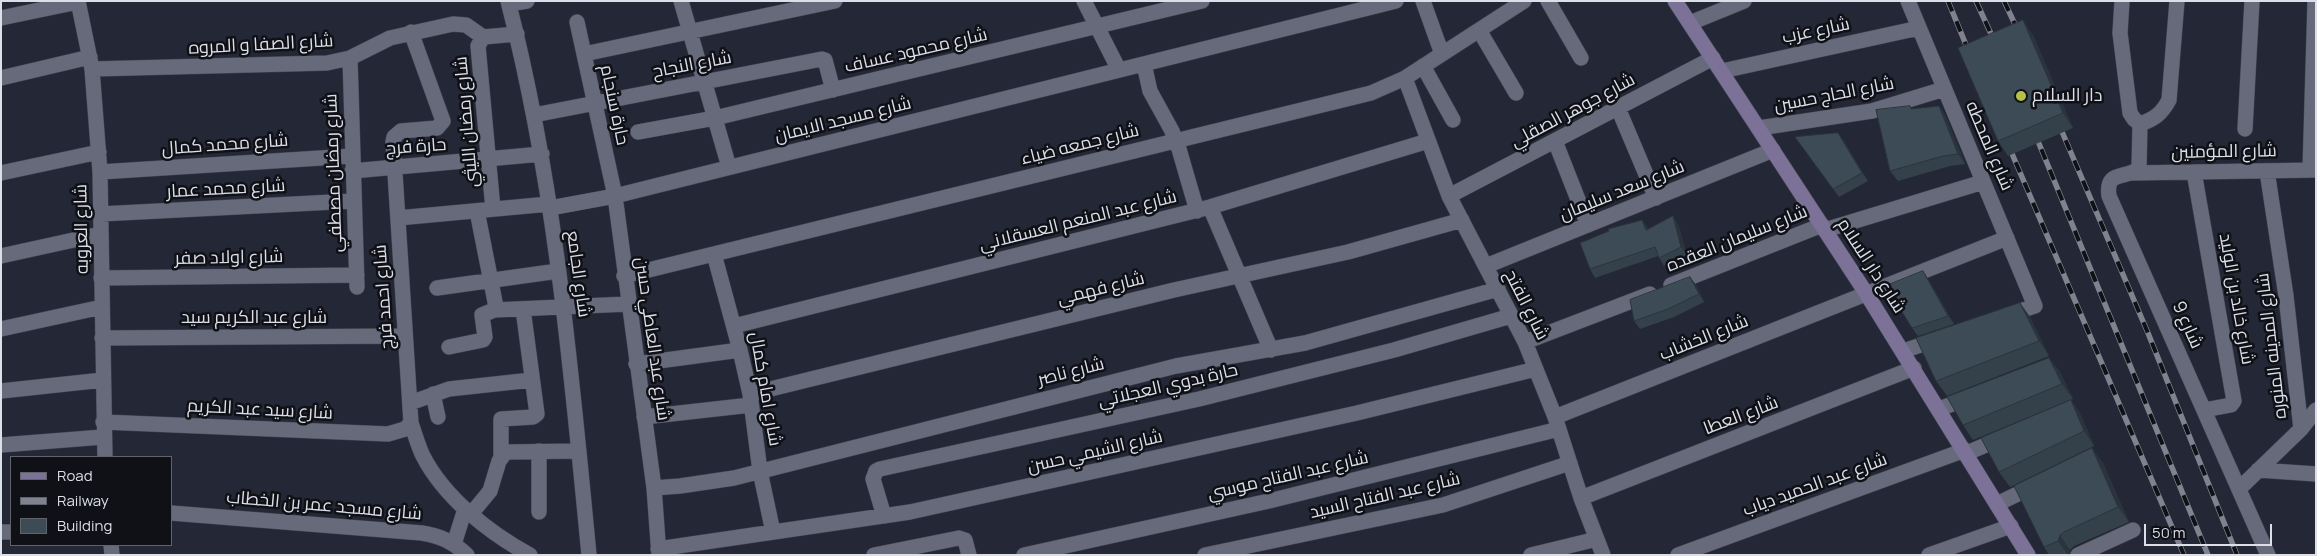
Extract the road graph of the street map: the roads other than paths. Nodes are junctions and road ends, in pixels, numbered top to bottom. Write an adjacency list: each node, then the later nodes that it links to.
1 (78, 1): 19 (street); 33 (street, شارع العروبه)
2 (527, 1): 18 (street)
3 (681, 1): 26 (street)
4 (836, 1): 26 (street)
5 (1084, 1): 22 (street)
6 (1202, 1): 22 (street, شارع محمود عساف)
7 (1396, 1): 34 (street, شارع مسجد الايمان)
8 (1422, 1): 30 (street)
9 (1524, 1): 24 (street, شارع جمعه ضياء)
10 (1548, 1): 32 (street)
11 (1675, 1): 21 (main road, شارع دار السلام)
12 (1744, 1): 21 (street)
13 (1908, 1): 23 (street, شارع المحطه)
14 (2122, 1): 49 (street)
15 (2176, 1): 49 (street)
16 (2252, 1): 51 (street)
17 (2315, 1): 63 (street)
18 (509, 3): 27 (street, شارع الجامع)
19 (1, 18)
20 (577, 22): 29 (street, حارة سنجام)
21 (1690, 23): 35 (main road, شارع دار السلام)
22 (1097, 27): 37 (street); 41 (street, شارع محمود عساف)
23 (1919, 28): 35 (street, شارع عزب); 42 (street, شارع المحطه)
24 (1479, 30): 30 (street, شارع جمعه ضياء); 43 (street)
25 (411, 32): 28 (street, شارع الصفا و المروه); 31 (street, شارع الصفا و المروه); 62 (street, شارع احمد فرج)
26 (690, 32): 29 (street); 40 (street)
27 (517, 34): 28 (street, شارع رمضان الليثي); 46 (street, شارع الجامع)
28 (483, 37): 59 (street, شارع رمضان الليثي)
29 (584, 54): 44 (street, حارة سنجام)
30 (1442, 54): 36 (street, شارع جمعه ضياء)
31 (350, 58): 33 (street, شارع الصفا و المروه); 60 (street, شارع رمضان مصطفي)
32 (1581, 58)
33 (91, 63): 38 (street, شارع الصفا و المروه); 57 (street, شارع العروبه)
34 (1144, 64): 37 (street, شارع مسجد الايمان); 53 (street)
35 (1717, 64): 45 (street, شارع جوهر الصقلي); 50 (main road, شارع دار السلام)
36 (1423, 66): 39 (street, شارع جمعه ضياء); 48 (street)
37 (1119, 70): 61 (street, شارع مسجد الايمان)
38 (1, 78)
39 (1405, 78): 53 (street, شارع جمعه ضياء); 54 (street, شارع الفتح)
40 (704, 82): 41 (street, شارع النجاح); 44 (street, شارع النجاح); 47 (street)
41 (833, 90): 47 (street, شارع محمود عساف)
42 (1944, 90): 50 (street, شارع الحاج حسين); 69 (street, شارع المحطه)
43 (1516, 93)
44 (595, 103): 46 (street, شارع النجاح); 70 (street, حارة سنجام)
45 (1618, 108): 55 (street, شارع جوهر الصقلي); 72 (street)
46 (534, 115): 58 (street, شارع الجامع)
47 (715, 118): 52 (street, شارع محمود عساف); 61 (street)
48 (1453, 120)
49 (2140, 124): 68 (street)
50 (1759, 128): 56 (main road, شارع دار السلام)
51 (2245, 129)
52 (638, 132)
53 (1176, 140): 76 (street); 85 (street, شارع جمعه ضياء)
54 (1428, 141): 71 (street, شارع الفتح); 76 (street, شارع عبد المنعم العسقلاني)
55 (1555, 141): 71 (street, شارع جوهر الصقلي); 81 (street)
56 (1773, 150): 72 (street, شارع سعد سليمان); 82 (main road, شارع دار السلام)
57 (99, 152): 65 (street, شارع العروبه); 67 (street)
58 (542, 154): 59 (street, حارة فرج); 74 (street, شارع الجامع)
59 (489, 160): 62 (street, حارة فرج); 75 (street, شارع رمضان الليثي)
60 (352, 163): 62 (street, حارة فرج); 65 (street, شارع محمد كمال); 73 (street, شارع رمضان مصطفي)
61 (729, 167): 70 (street, شارع مسجد الايمان)
62 (394, 168): 79 (street, شارع احمد فرج)
63 (2313, 170): 64 (street, شارع المؤمنين)
64 (2267, 171): 66 (street, شارع المؤمنين); 132 (street, شارع المدينه المنوره)
65 (100, 172): 78 (street, شارع العروبه)
66 (2194, 172): 68 (street, شارع المؤمنين); 125 (street, شارع خالد بن الوليد)
67 (1, 173)
68 (2133, 173): 125 (street, شارع 9)
69 (1983, 182): 82 (street, شارع سليمان العقده); 84 (street, شارع المحطه)
70 (615, 196): 74 (street, شارع مسجد الايمان); 90 (street, شارع عبد العاطي حسن)
71 (1449, 196): 80 (street, شارع الفتح)
72 (1656, 198): 81 (street, شارع سعد سليمان)
73 (353, 201): 78 (street, شارع محمد عمار); 93 (street, شارع رمضان مصطفي)
74 (549, 206): 75 (street, شارع مسجد الايمان); 88 (street, شارع الجامع)
75 (493, 209): 77 (street, شارع مسجد الايمان)
76 (1203, 209): 89 (street); 104 (street, شارع عبد المنعم العسقلاني)
77 (477, 211): 79 (street, شارع مسجد الايمان); 92 (street)
78 (100, 214): 83 (street, شارع العروبه)
79 (398, 218): 107 (street, شارع احمد فرج)
80 (1462, 220): 87 (street, شارع الفتح); 89 (street, شارع فهمي)
81 (1588, 225): 87 (street, شارع سعد سليمان)
82 (1824, 227): 96 (main road, شارع دار السلام); 109 (street, شارع سليمان العقده)
83 (101, 234): 86 (street); 91 (street, شارع العروبه)
84 (2007, 238): 96 (street, شارع الخشاب); 103 (street, شارع المحطه)
85 (714, 254): 90 (street, شارع جمعه ضياء); 104 (street, شارع امام كمال)
86 (1, 256)
87 (1486, 266): 95 (street, شارع الفتح)
88 (558, 271): 92 (street); 99 (street, شارع الجامع)
89 (1239, 275): 112 (street); 122 (street, شارع فهمي)
90 (624, 276): 97 (street, شارع عبد العاطي حسن)
91 (102, 278): 93 (street, شارع اولاد صفر); 98 (street, شارع العروبه)
92 (492, 280): 94 (street); 101 (street)
93 (357, 281)
94 (436, 288)
95 (1498, 289): 102 (street, شارع الفتح); 112 (street, شارع ناصر)
96 (1866, 293): 113 (main road, شارع دار السلام); 130 (street, شارع الخشاب)
97 (628, 304): 99 (street); 114 (street, شارع عبد العاطي حسن)
98 (102, 307): 105 (street); 108 (street, شارع العروبه)
99 (564, 307): 100 (street); 135 (street, شارع الجامع)
100 (523, 309): 101 (street); 118 (street)
101 (494, 310): 110 (street)
102 (1511, 316): 109 (street, شارع الفتح); 152 (street, حارة بدوي العجلاتي)
103 (1988, 322)
104 (734, 326): 111 (street, شارع امام كمال)
105 (1, 329)
106 (1950, 335): 113 (street)
107 (406, 336): 108 (street, شارع عبد الكريم سيد); 123 (street, شارع احمد فرج)
108 (102, 338): 117 (street, شارع العروبه)
109 (1525, 342): 116 (street, شارع الفتح)
110 (449, 347)
111 (740, 350): 114 (street); 122 (street, شارع امام كمال)
112 (1271, 350): 142 (street, شارع ناصر)
113 (1903, 351): 115 (main road, شارع دار السلام)
114 (636, 364): 128 (street, شارع عبد العاطي حسن)
115 (1914, 368): 124 (main road, شارع دار السلام); 147 (street, شارع العطا)
116 (1536, 369): 130 (street, شارع الفتح); 152 (street, شارع الشيمي حسن)
117 (103, 380): 119 (street); 131 (street, شارع العروبه)
118 (532, 380): 121 (street); 139 (street)
119 (1, 391)
120 (1985, 392): 124 (street)
121 (433, 394): 123 (street); 127 (street)
122 (750, 399): 128 (street, شارع فهمي); 142 (street, شارع امام كمال)
123 (410, 403): 129 (street, شارع احمد فرج)
124 (1940, 410): 137 (main road, شارع دار السلام)
125 (2204, 410): 146 (street, شارع 9)
126 (2316, 410): 132 (street)
127 (438, 417)
128 (644, 417): 145 (street, شارع عبد العاطي حسن)
129 (412, 423): 131 (street, شارع سيد عبد الكريم); 149 (street, شارع احمد فرج)
130 (1557, 423): 140 (street, شارع الفتح); 164 (street, شارع عبد الفتاح موسي)
131 (103, 429): 134 (street, شارع سيد عبد الكريم); 138 (street, شارع العروبه)
132 (2301, 429): 141 (street)
133 (2013, 434): 137 (street, شارع عبد الحميد دياب)
134 (1, 445)
135 (579, 450): 136 (street); 161 (street, شارع الجامع)
136 (539, 451): 139 (street); 150 (street)
137 (1966, 452): 148 (main road, شارع دار السلام); 168 (street, شارع عبد الحميد دياب)
138 (105, 456)
139 (501, 456): 149 (street)
140 (1570, 463): 147 (street, شارع الفتح); 165 (street, شارع عبد الفتاح السيد)
141 (2258, 470): 143 (street); 146 (street)
142 (760, 471): 145 (street, شارع ناصر); 155 (street, شارع امام كمال)
143 (2316, 474)
144 (2049, 479): 148 (street)
145 (654, 488): 158 (street, شارع عبد العاطي حسن)
146 (2240, 488): 172 (street, شارع 9)
147 (1581, 498): 156 (street, شارع الفتح)
148 (1998, 504): 153 (main road, شارع دار السلام)
149 (468, 512): 157 (street); 160 (street, شارع احمد فرج)
150 (540, 512)
151 (172, 513): 157 (street, شارع مسجد عمر بن الخطاب)
152 (884, 516): 155 (street, شارع الشيمي حسن)
153 (2011, 526): 169 (street); 170 (main road, شارع دار السلام)
154 (2133, 530): 171 (street)
155 (773, 532): 158 (street, شارع الشيمي حسن)
156 (1597, 538): 166 (street); 167 (street, شارع الفتح)
157 (454, 544): 159 (street, شارع مسجد عمر بن الخطاب)
158 (658, 552)
159 (467, 555)
160 (530, 555)
161 (589, 555)
162 (874, 555): 163 (street)
163 (969, 555)
164 (1024, 555)
165 (1205, 555)
166 (1531, 555)
167 (1603, 555)
168 (1678, 555)
169 (1929, 555)
170 (2028, 555)
171 (2078, 555)
172 (2268, 555)

